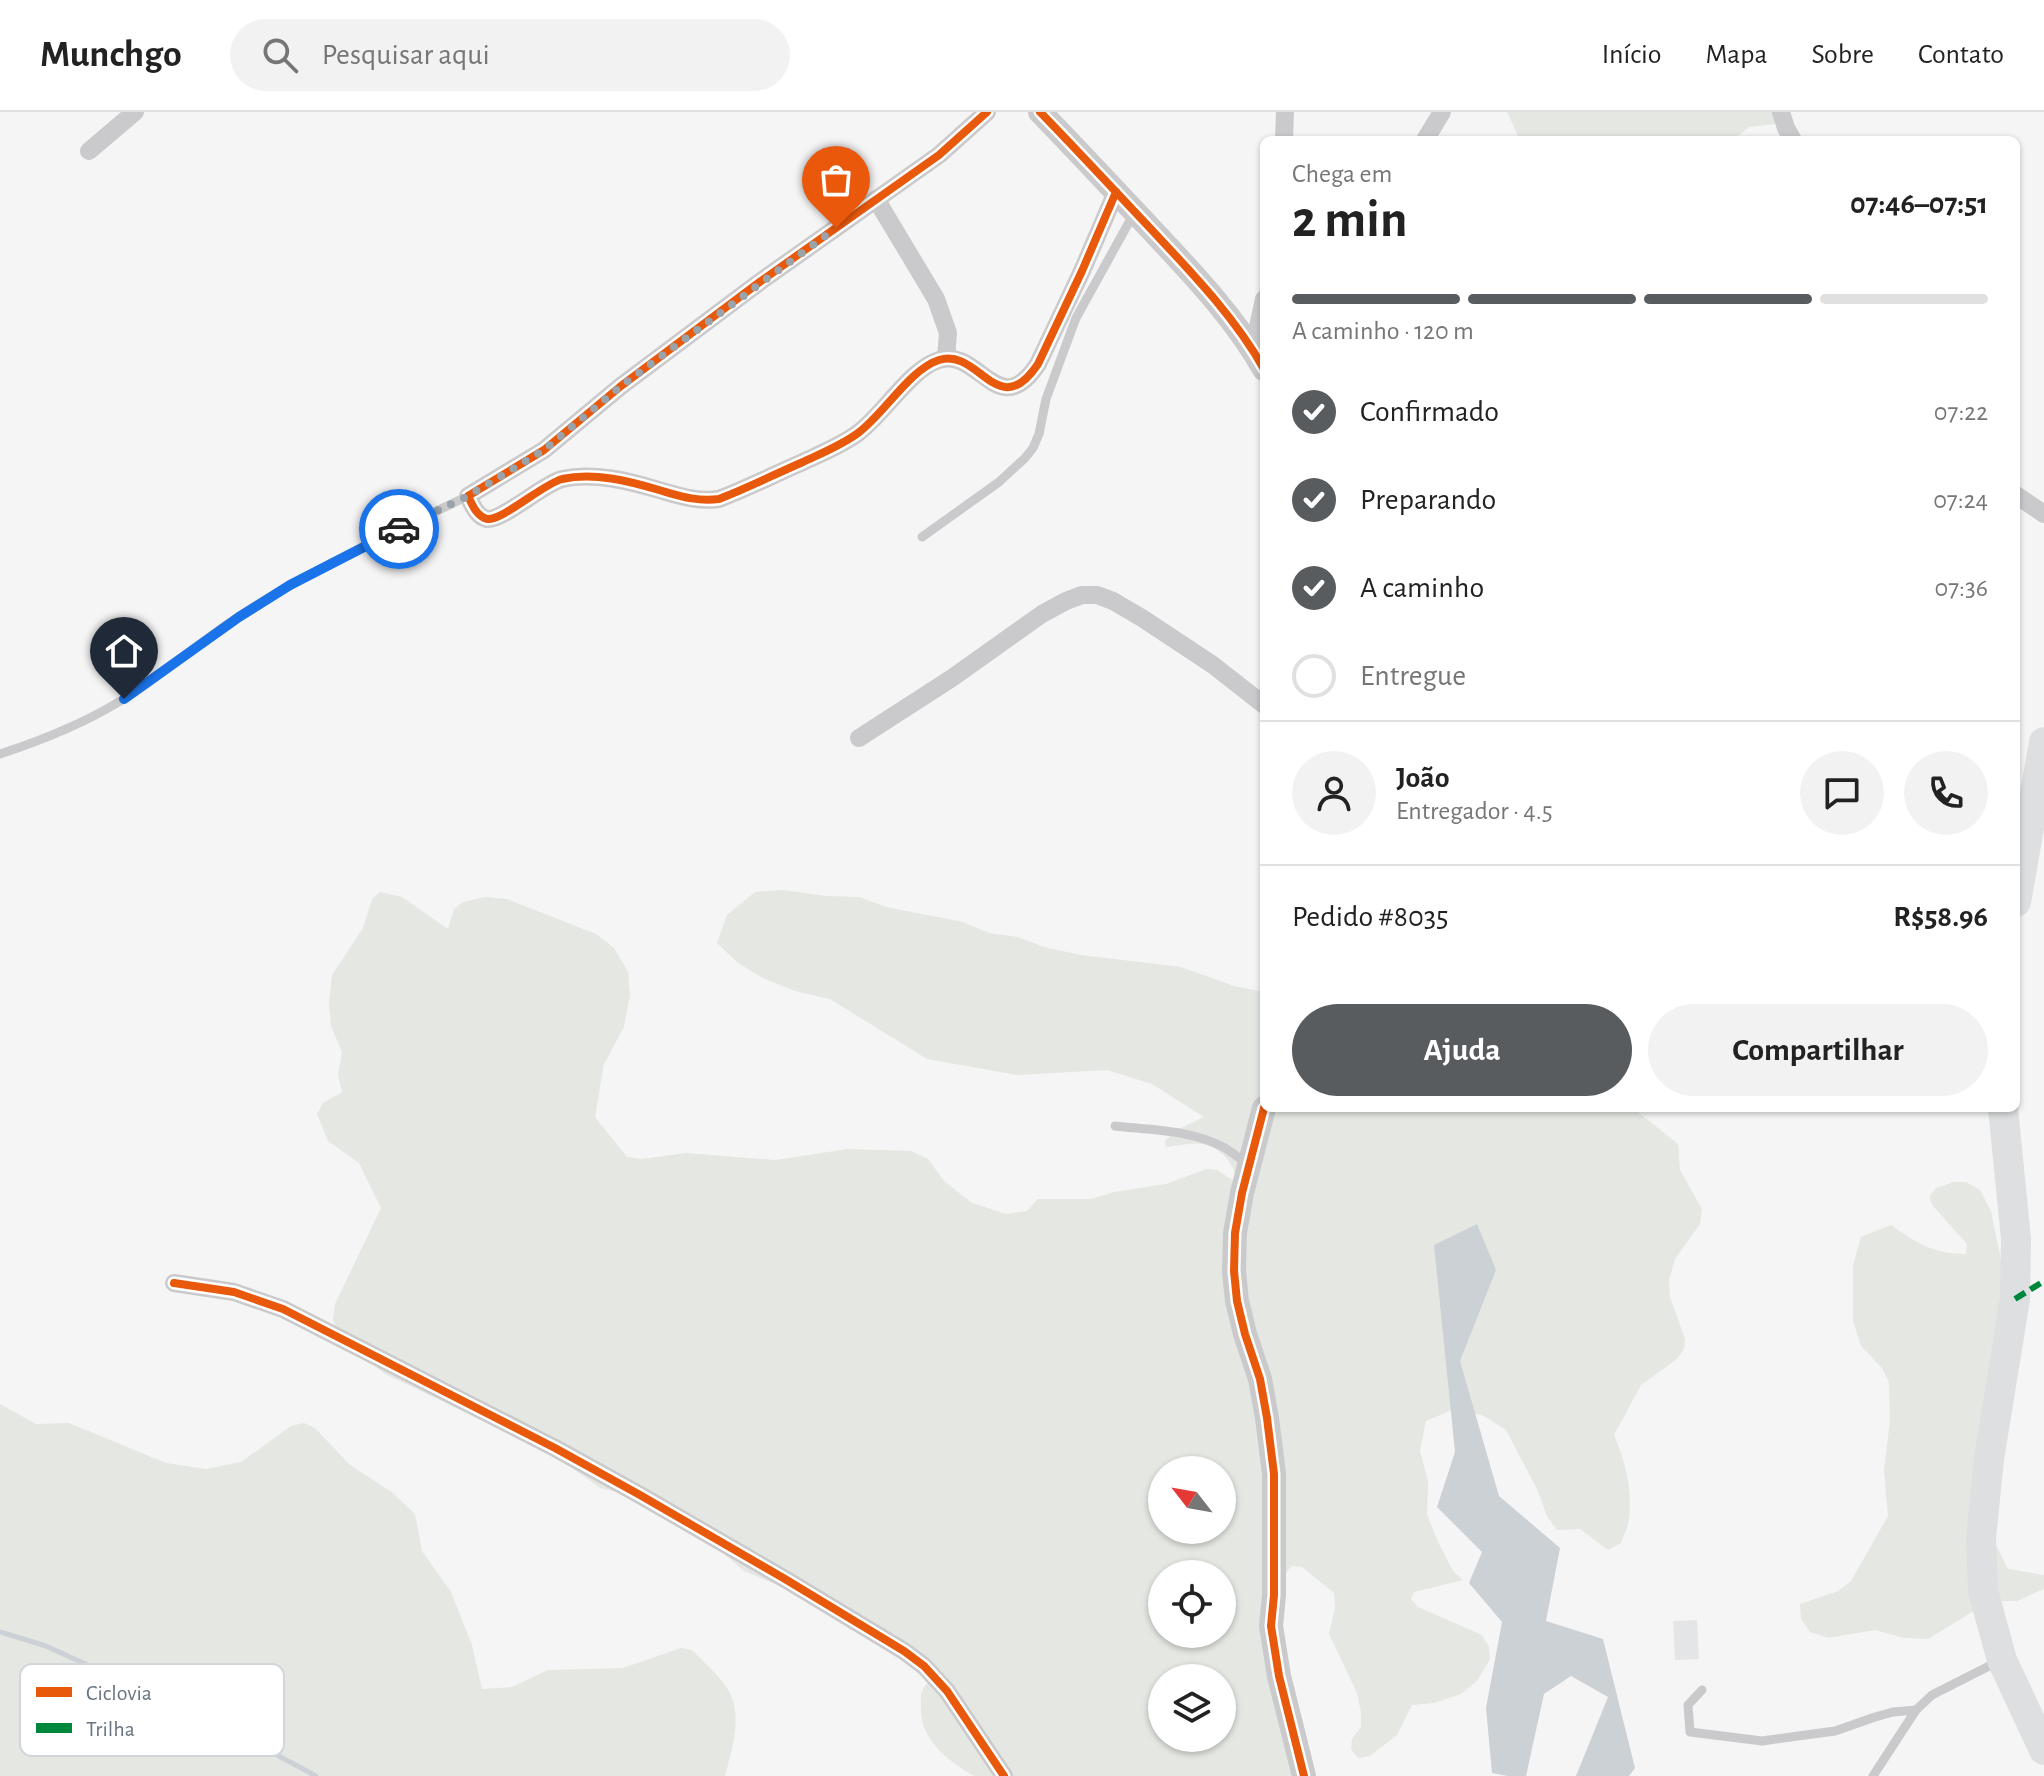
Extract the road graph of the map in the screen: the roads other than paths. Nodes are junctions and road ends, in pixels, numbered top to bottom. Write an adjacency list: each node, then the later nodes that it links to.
1 (135, 112): 10 (street)
2 (987, 112): 12 (street)
3 (1040, 112): 11 (street)
4 (1285, 112): 7 (street)
5 (1442, 112): 8 (street)
6 (1781, 112): 9 (street)
7 (1284, 136)
8 (1427, 136)
9 (1791, 136)
10 (89, 151)
11 (1116, 192): 13 (street); 15 (street)
12 (876, 199): 15 (street); 17 (street)
13 (1134, 212): 16 (street); 20 (lane)
14 (1260, 340): 16 (street)
15 (946, 358): 17 (street)
16 (1258, 360)
17 (468, 496): 24 (lane)
18 (2020, 498): 19 (street)
19 (2044, 514)
20 (922, 537)
21 (1260, 702): 22 (street)
22 (859, 738)
23 (2044, 742): 25 (main road)
24 (0, 754)
25 (2020, 879)
26 (1263, 1112): 29 (street)
27 (2003, 1112): 31 (main road)
28 (1115, 1126): 29 (lane)
29 (1249, 1165): 36 (street)
30 (174, 1283): 35 (street)
31 (2002, 1660): 33 (lane); 34 (main road)
32 (1702, 1690): 33 (lane)
33 (1916, 1710): 37 (lane)
34 (2044, 1750)
35 (1004, 1776)
36 (1304, 1776)
37 (1873, 1776)

